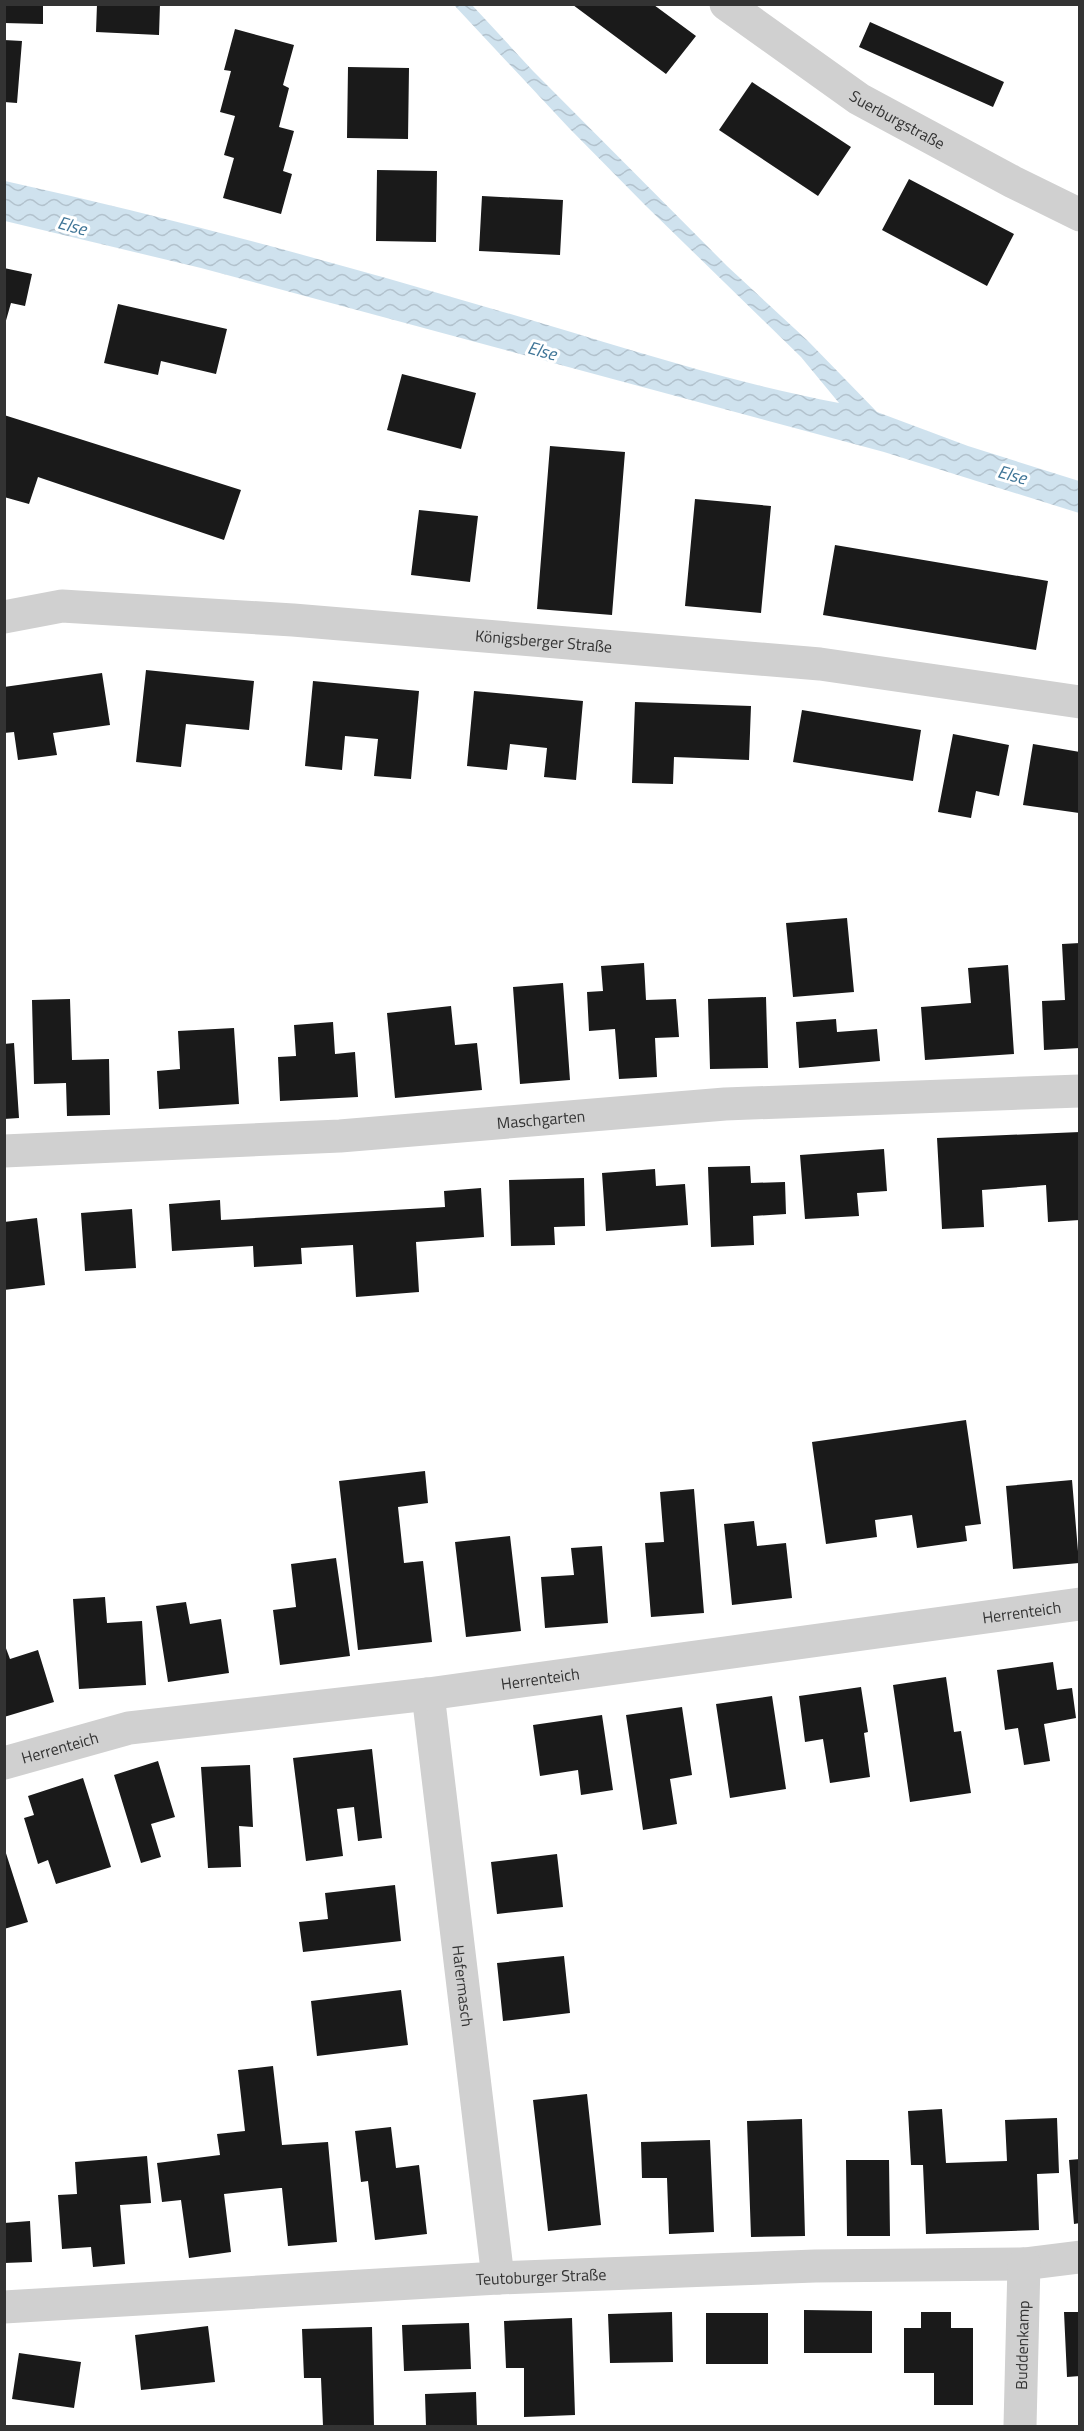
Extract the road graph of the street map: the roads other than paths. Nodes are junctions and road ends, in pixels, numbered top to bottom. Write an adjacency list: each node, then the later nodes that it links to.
1 (726, 4): 2 (street, Suerburgstraße)
2 (1080, 215)
3 (4, 617): 4 (street, Königsberger Straße)
4 (1080, 702)
5 (1080, 1091): 6 (street, Maschgarten)
6 (4, 1150)
7 (1080, 1604): 8 (street, Herrenteich)
8 (428, 1694): 9 (street, Herrenteich); 12 (street, Hafermasch)
9 (4, 1763)
10 (1080, 2258): 11 (street, Teutoburger Straße)
11 (1024, 2264): 12 (street, Teutoburger Straße); 14 (street, Buddenkamp)
12 (498, 2278): 13 (street, Teutoburger Straße)
13 (4, 2307)
14 (1020, 2427)

